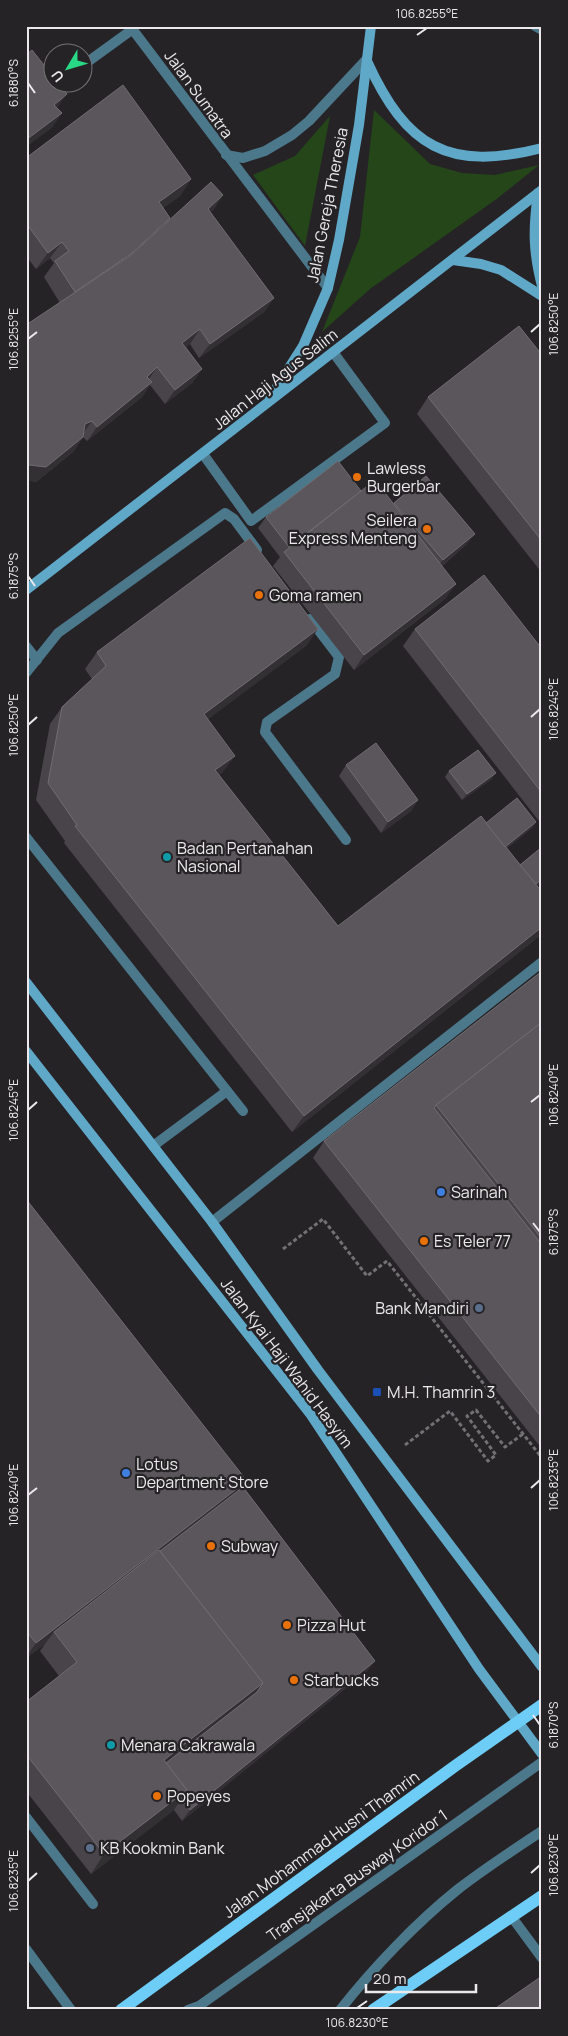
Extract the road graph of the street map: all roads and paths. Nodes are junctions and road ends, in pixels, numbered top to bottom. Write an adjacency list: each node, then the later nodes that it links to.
1 (371, 26): 6 (main road, Jalan Gereja Theresia)
2 (535, 26): 4 (street)
3 (131, 28): 5 (street); 8 (street, Jalan Sumatra)
4 (542, 30)
5 (92, 58)
6 (366, 60): 7 (main road); 8 (street, Jalan Sumatra); 12 (main road, Jalan Gereja Theresia)
7 (542, 148)
8 (226, 155): 12 (street, Jalan Sumatra)
9 (540, 192): 10 (main road, Jalan Haji Agus Salim); 11 (main road)
10 (453, 260): 13 (main road); 14 (main road, Jalan Haji Agus Salim)
11 (542, 286)
12 (328, 288): 15 (main road, Jalan Gereja Theresia)
13 (542, 296)
14 (333, 352): 15 (main road, Jalan Haji Agus Salim); 16 (street)
15 (266, 405): 16 (main road, Jalan Haji Agus Salim)
16 (203, 454): 18 (main road, Jalan Haji Agus Salim)
17 (263, 558): 21 (street)
18 (26, 590)
19 (304, 611): 24 (street)
20 (26, 646): 21 (street)
21 (37, 660): 22 (street)
22 (26, 673)
23 (26, 837): 28 (street)
24 (346, 840)
25 (542, 962): 31 (street)
26 (26, 982): 30 (main road, Jalan Kyai Haji Wahid Hasyim)
27 (26, 1051): 38 (main road, Jalan Kyai Haji Wahid Hasyim)
28 (227, 1091): 29 (street); 30 (street)
29 (243, 1112)
30 (153, 1146): 31 (main road, Jalan Kyai Haji Wahid Hasyim)
31 (212, 1222): 35 (main road, Jalan Kyai Haji Wahid Hasyim)
32 (283, 1249): 33 (path)
33 (523, 1434): 34 (path); 35 (path)
34 (542, 1458)
35 (386, 1459): 36 (main road, Jalan Kyai Haji Wahid Hasyim)
36 (542, 1667)
37 (542, 1705): 38 (main road, Jalan Mohammad Husni Thamrin)
38 (518, 1722): 39 (main road, Jalan Kyai Haji Wahid Hasyim); 49 (main road, Jalan Mohammad Husni Thamrin)
39 (542, 1754)
40 (542, 1762): 50 (street, Transjakarta Busway Koridor 1)
41 (26, 1817): 44 (street)
42 (542, 1831): 51 (street)
43 (542, 1896): 45 (main road)
44 (93, 1904)
45 (511, 1916): 47 (street); 52 (main road)
46 (26, 1949): 48 (street)
47 (542, 1958)
48 (71, 2010)
49 (121, 2010)
50 (188, 2010)
51 (340, 2010)
52 (373, 2010)

